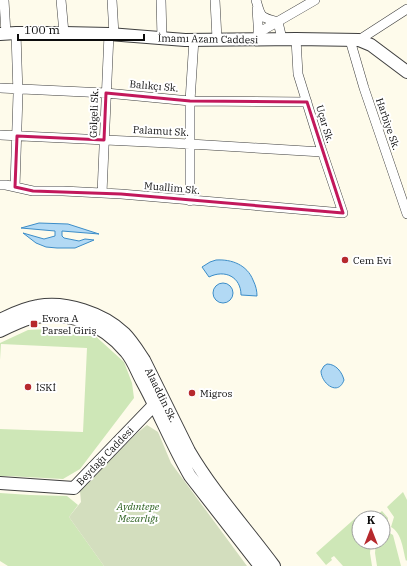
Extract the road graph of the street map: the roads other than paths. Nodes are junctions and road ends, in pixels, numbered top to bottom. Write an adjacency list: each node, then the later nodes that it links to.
1 (4, 0): 10 (street)
2 (61, 0): 11 (street)
3 (112, 0): 12 (street, Gölgeli Sk.)
4 (161, 0): 14 (street)
5 (215, 0): 16 (street)
6 (256, 0): 9 (street); 13 (street)
7 (315, 0): 9 (street)
8 (406, 11): 19 (street)
9 (278, 22): 13 (street); 17 (street)
10 (8, 33): 11 (street, İmamı Azam Caddesi); 24 (street)
11 (64, 33): 12 (street, İmamı Azam Caddesi)
12 (111, 35): 14 (street, İmamı Azam Caddesi); 25 (street, Gölgeli Sk.)
13 (259, 36): 16 (street, İmamı Azam Caddesi); 17 (street, İmamı Azam Caddesi)
14 (162, 38): 15 (street, İmamı Azam Caddesi)
15 (194, 39): 16 (street, İmamı Azam Caddesi); 26 (street)
16 (217, 39)
17 (282, 39): 18 (street, İmamı Azam Caddesi)
18 (296, 39): 19 (street, İmamı Azam Caddesi); 27 (street, Uçar Sk.)
19 (354, 40): 20 (street, İmamı Azam Caddesi); 38 (street, Harbiye Sk.)
20 (391, 60): 21 (street); 22 (street, İmamı Azam Caddesi)
21 (407, 64)
22 (407, 72)
23 (0, 88): 24 (street, Balıkçı Sk.)
24 (17, 89): 25 (street, Balıkçı Sk.); 29 (street)
25 (106, 93): 26 (street, Balıkçı Sk.); 30 (street, Gölgeli Sk.)
26 (190, 101): 27 (street, Balıkçı Sk.); 31 (street)
27 (307, 102): 32 (street, Uçar Sk.)
28 (0, 135): 29 (street, Palamut Sk.)
29 (17, 136): 30 (street, Palamut Sk.); 34 (street)
30 (104, 140): 31 (street, Palamut Sk.); 35 (street, Gölgeli Sk.)
31 (190, 144): 32 (street, Palamut Sk.); 36 (street)
32 (322, 152): 37 (street, Uçar Sk.)
33 (0, 185): 34 (street, Muallim Sk.)
34 (15, 187): 35 (street, Muallim Sk.)
35 (102, 193): 36 (street, Muallim Sk.)
36 (190, 200): 37 (street, Muallim Sk.)
37 (343, 213)
38 (407, 214)
39 (0, 320): 41 (street, Alaaddin Sk.)
40 (0, 331): 41 (street, Alaaddin Sk.)
41 (159, 402): 42 (street, Beydağı Caddesi); 43 (street, Alaaddin Sk.); 43 (street, Alaaddin Sk.)
42 (0, 483)
43 (259, 555): 44 (street, Alaaddin Sk.)
44 (274, 566)

